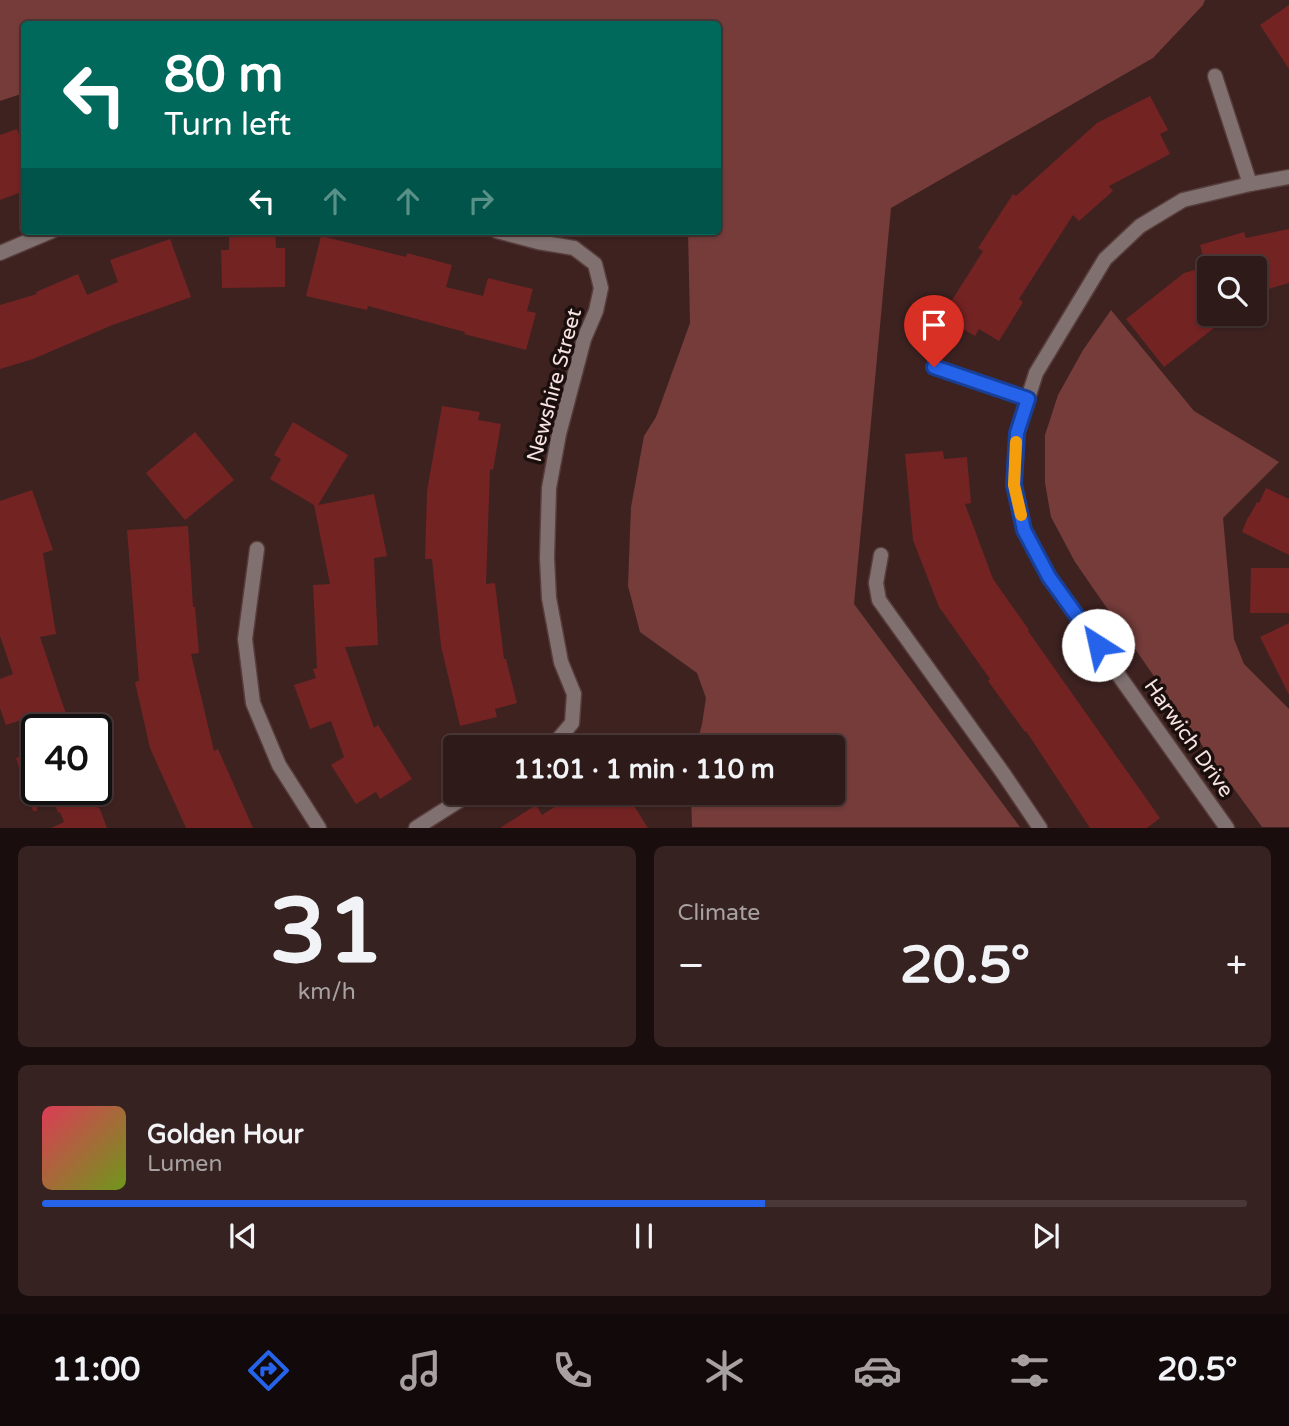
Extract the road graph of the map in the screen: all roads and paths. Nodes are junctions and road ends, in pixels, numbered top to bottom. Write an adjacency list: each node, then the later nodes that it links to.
1 (1215, 76): 3 (street)
2 (1289, 177): 3 (street, Harwich Drive)
3 (1250, 184): 8 (street, Harwich Drive)
4 (43, 235): 6 (street)
5 (511, 235): 11 (street, Newshire Street)
6 (0, 253)
7 (934, 367): 8 (street)
8 (1028, 399): 16 (street, Harwich Drive)
9 (257, 549): 13 (street)
10 (881, 555): 15 (street)
11 (562, 735)
12 (452, 805): 14 (street)
13 (319, 828)
14 (416, 828)
15 (1040, 828)
16 (1227, 828)

